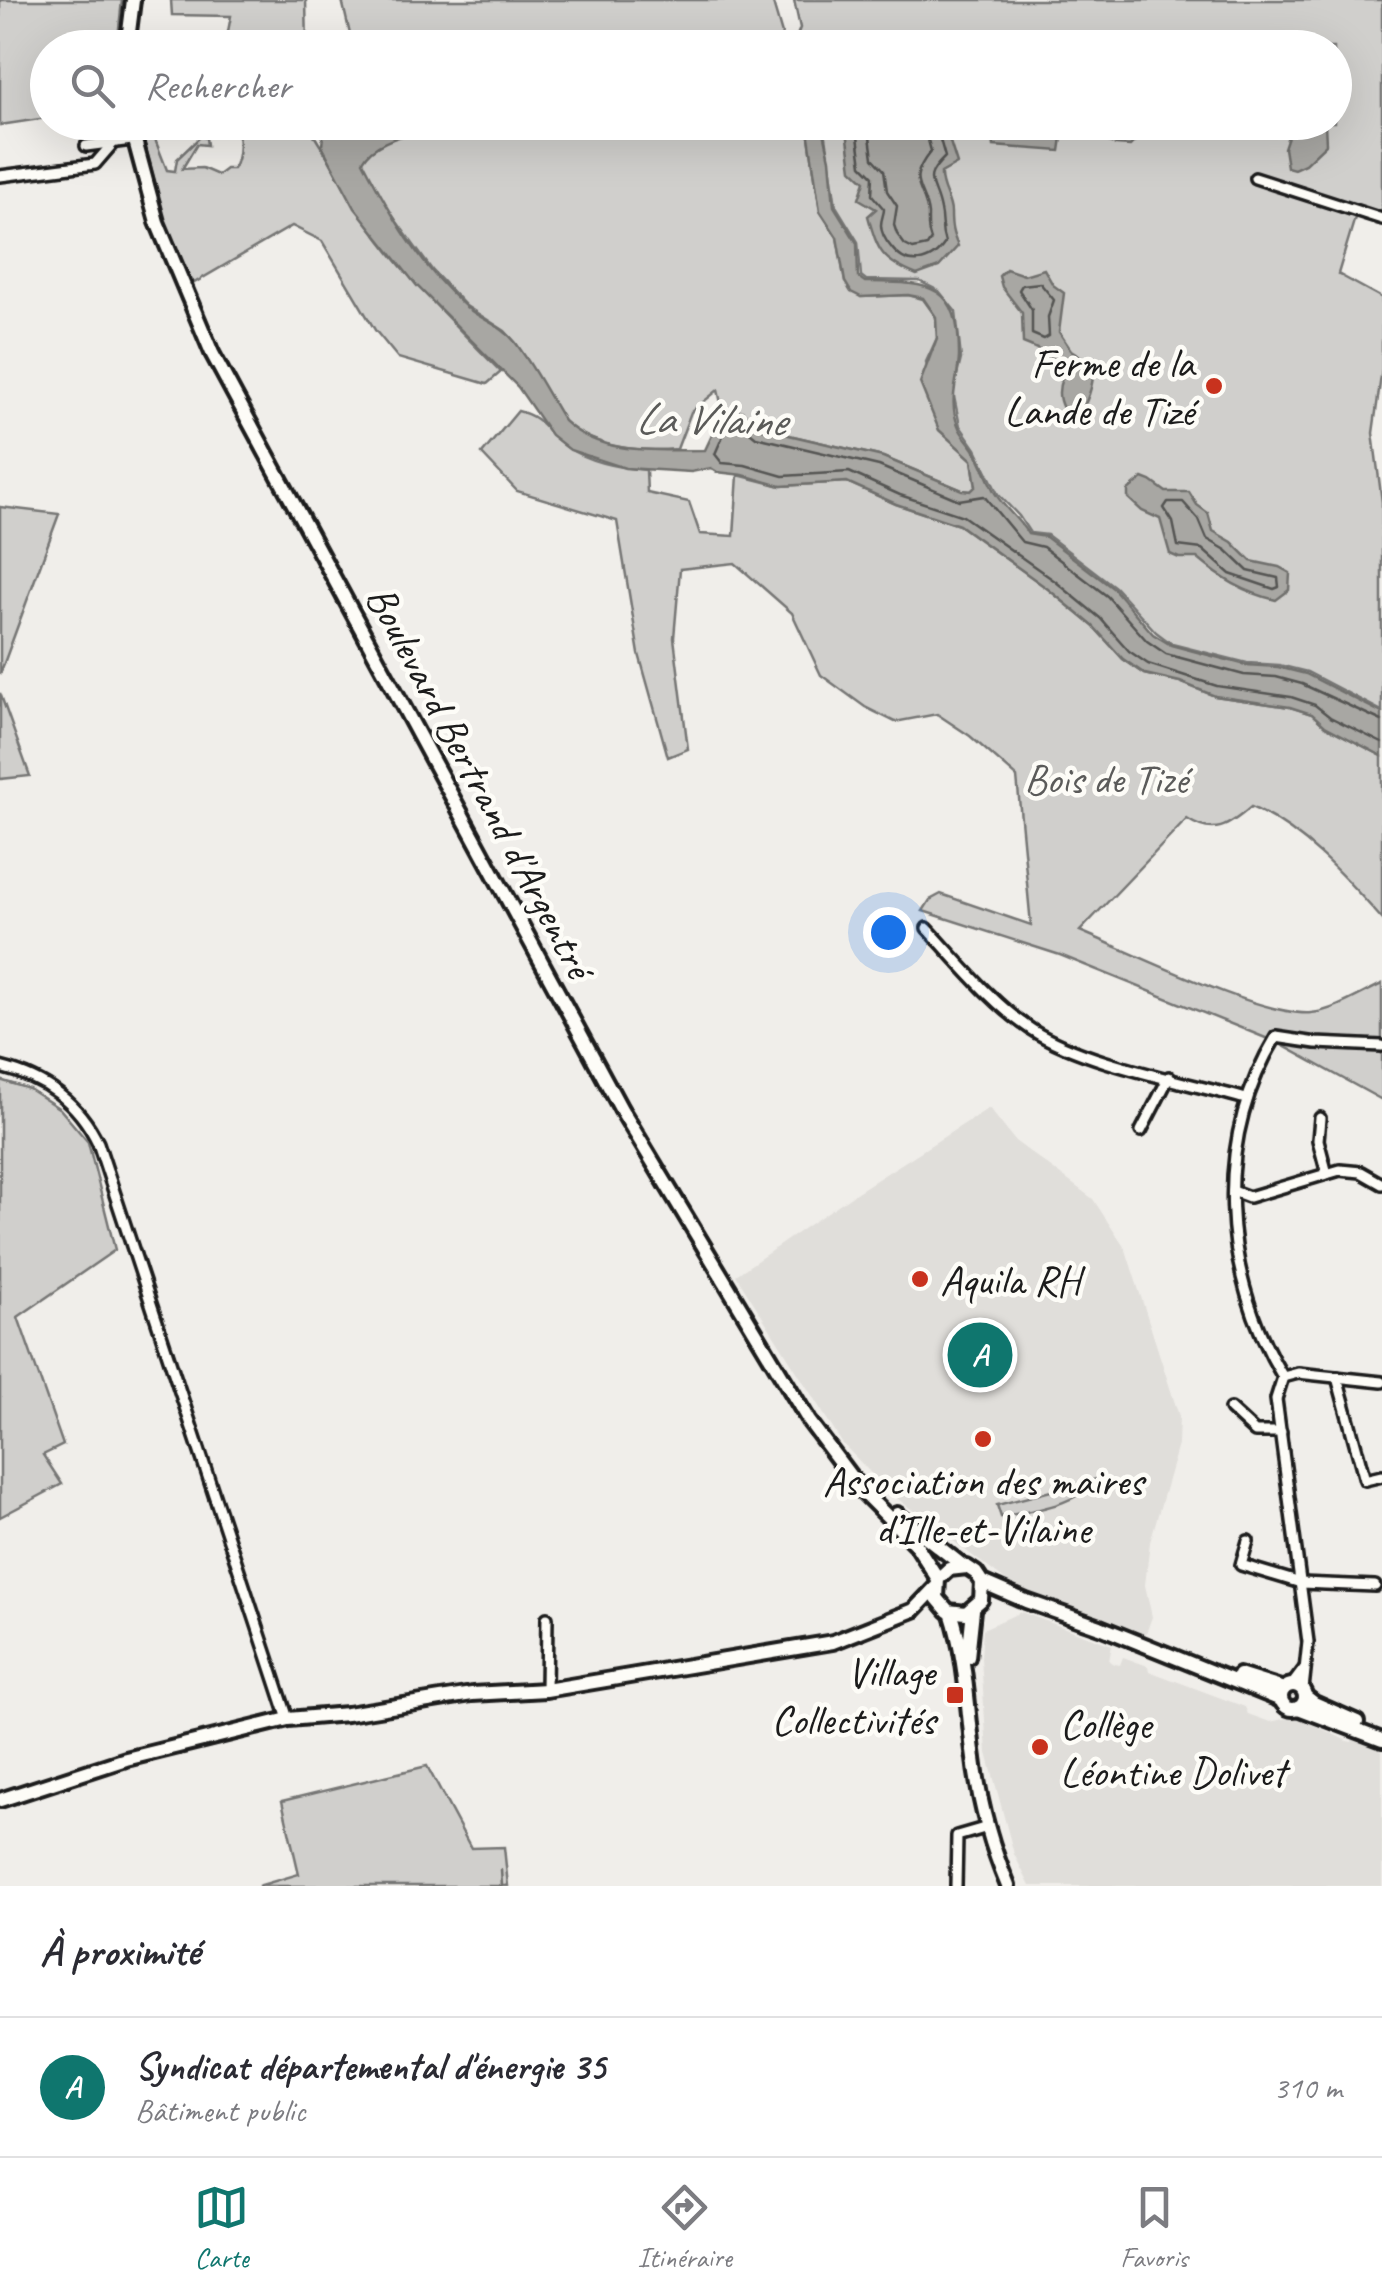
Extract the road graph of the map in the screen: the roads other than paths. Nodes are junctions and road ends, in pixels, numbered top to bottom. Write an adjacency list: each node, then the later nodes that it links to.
1 (133, 0): 2 (main road)
2 (129, 30)
3 (132, 140): 4 (street); 24 (main road, Boulevard Bertrand d'Argentré)
4 (114, 142): 5 (street); 6 (street)
5 (86, 146)
6 (0, 176)
7 (1255, 178): 8 (street)
8 (1382, 218)
9 (927, 928): 12 (street)
10 (1382, 1046): 13 (street)
11 (0, 1067): 40 (street)
12 (1169, 1077): 13 (street); 15 (street)
13 (1246, 1099): 18 (street)
14 (1320, 1118): 16 (street)
15 (1141, 1132)
16 (1328, 1174): 17 (street); 18 (street)
17 (1382, 1184)
18 (1233, 1191): 19 (street)
19 (1282, 1377): 20 (street); 23 (street)
20 (1337, 1378): 21 (street); 25 (street)
21 (1382, 1382)
22 (1230, 1408): 23 (street)
23 (1281, 1432): 30 (street)
24 (827, 1446): 27 (main road); 29 (main road)
25 (1382, 1476)
26 (1248, 1541): 30 (street)
27 (964, 1566): 28 (main road); 29 (main road)
28 (982, 1582): 32 (main road); 33 (main road)
29 (937, 1583): 34 (main road); 35 (main road)
30 (1302, 1583): 31 (street); 39 (street)
31 (1376, 1586)
32 (1026, 1601): 33 (main road); 39 (main road)
33 (976, 1606): 35 (main road); 37 (main road)
34 (914, 1610): 35 (main road); 38 (main road)
35 (948, 1611): 37 (main road)
36 (547, 1618): 38 (street)
37 (966, 1670): 43 (main road)
38 (546, 1690): 40 (main road)
39 (1294, 1694): 41 (main road)
40 (288, 1719): 42 (main road)
41 (1382, 1736)
42 (0, 1800)
43 (988, 1827): 44 (street); 45 (main road)
44 (956, 1886)
45 (1008, 1886)

